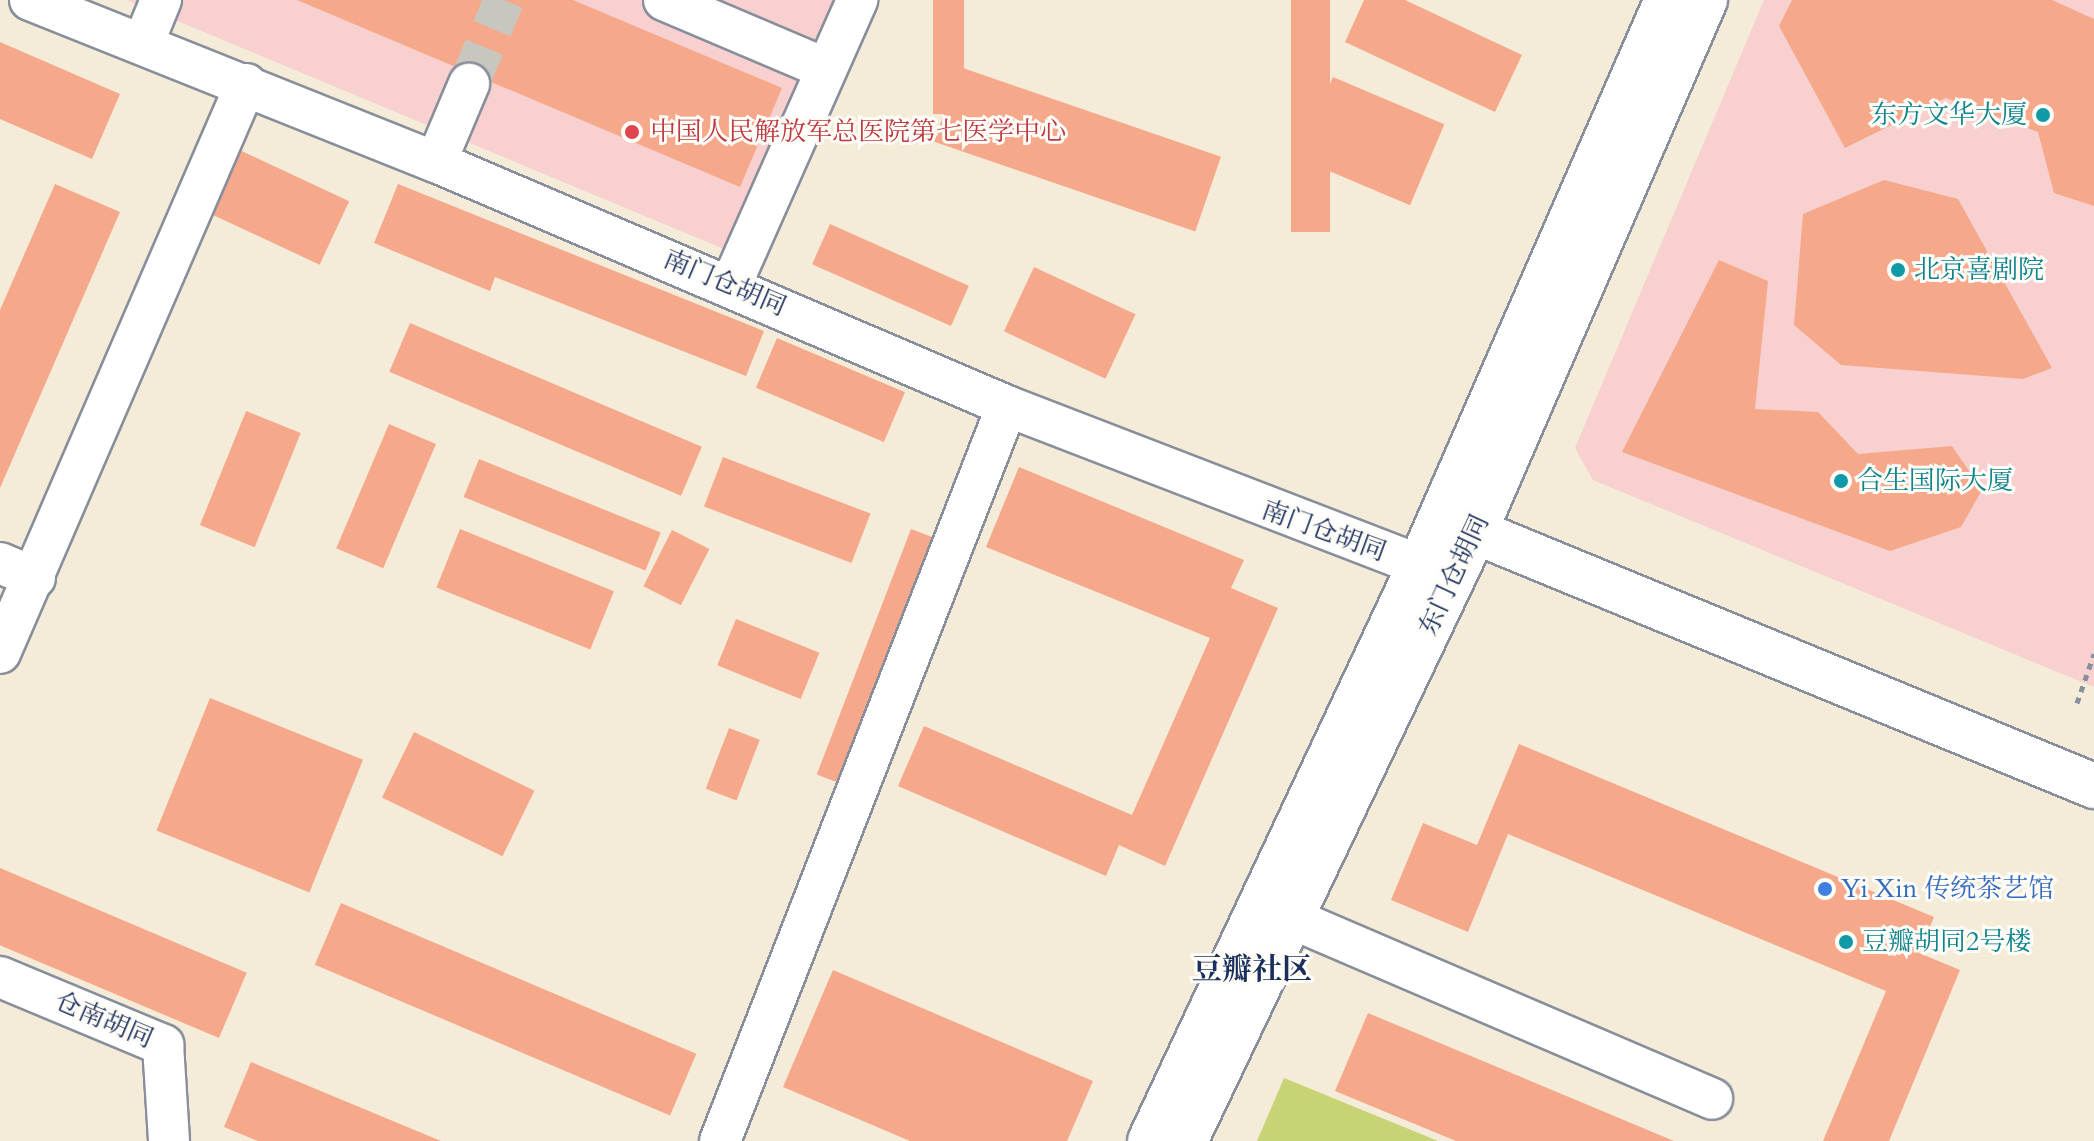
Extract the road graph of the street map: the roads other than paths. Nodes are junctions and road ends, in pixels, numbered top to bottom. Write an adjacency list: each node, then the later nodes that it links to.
1 (30, 0): 7 (street, 南门仓胡同)
2 (161, 0): 7 (street)
3 (664, 0): 8 (street)
4 (857, 0): 8 (street)
5 (1667, 0): 14 (street, 东门仓胡同)
6 (1705, 0): 14 (street, 东门仓胡同)
7 (143, 44): 9 (street, 南门仓胡同)
8 (824, 68): 12 (street)
9 (246, 84): 11 (street, 南门仓胡同); 16 (street)
10 (469, 84): 11 (street)
11 (436, 162): 12 (street, 南门仓胡同)
12 (731, 285): 13 (street, 南门仓胡同)
13 (1007, 406): 15 (street, 南门仓胡同); 23 (street)
14 (1458, 525): 15 (street, 东门仓胡同); 18 (street); 19 (street, 东门仓胡同)
15 (1420, 565): 24 (street, 东门仓胡同)
16 (18, 570): 17 (street)
17 (0, 653)
18 (2094, 786)
19 (1293, 919): 21 (street); 25 (street, 东门仓胡同)
20 (0, 977): 22 (street, 仓南胡同)
21 (1712, 1099)
22 (169, 1141)
23 (720, 1141)
24 (1150, 1141)
25 (1185, 1141)

